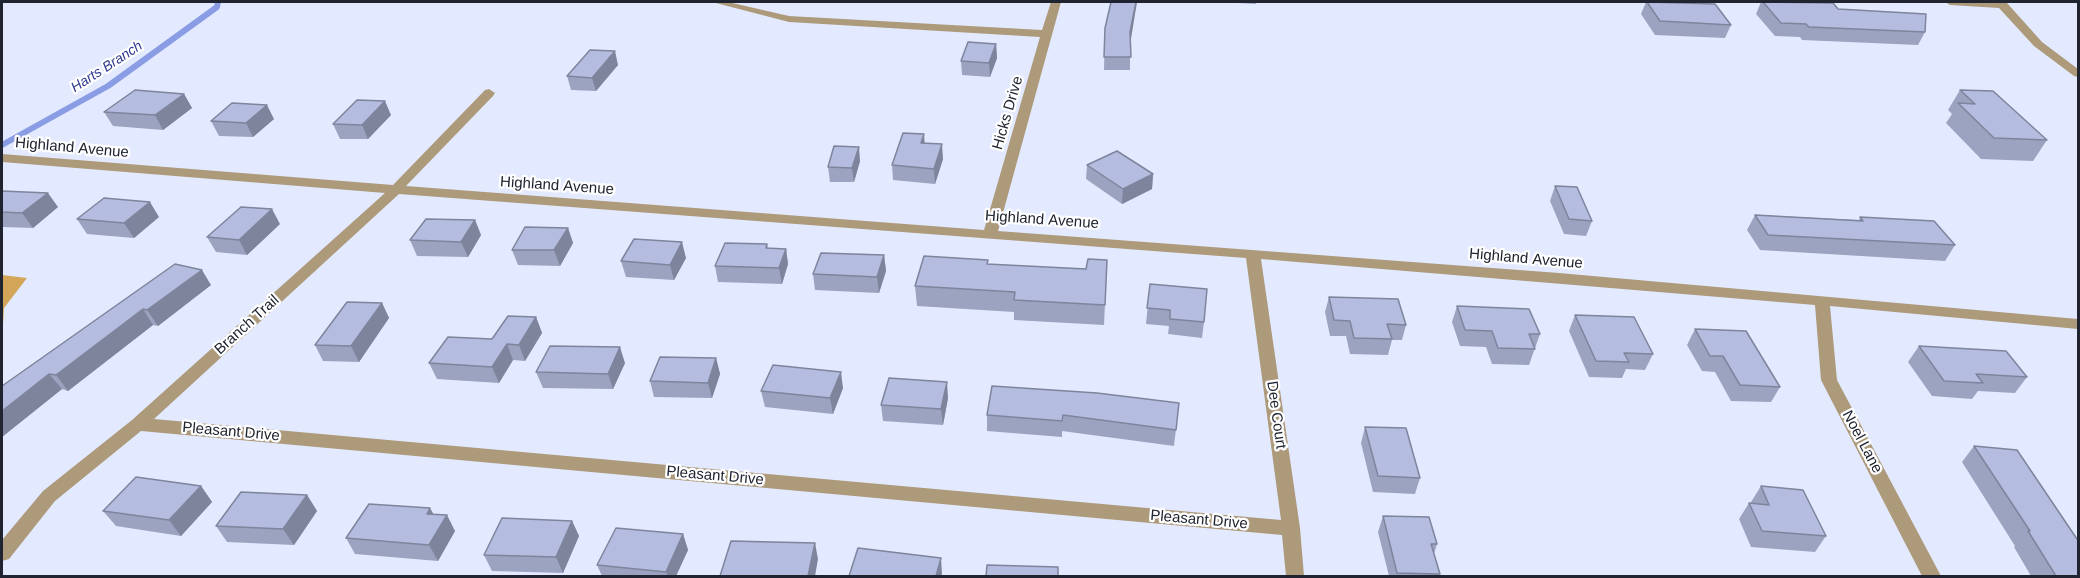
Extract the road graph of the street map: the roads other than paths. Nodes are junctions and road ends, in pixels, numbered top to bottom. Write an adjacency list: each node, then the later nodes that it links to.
1 (717, 2): 5 (street)
2 (1056, 2): 5 (street, Hicks Drive)
3 (1950, 2): 4 (street)
4 (2001, 3): 6 (street)
5 (1047, 34): 10 (street, Hicks Drive)
6 (2079, 74)
7 (489, 93): 9 (street, Branch Trail)
8 (2, 158): 9 (street, Highland Avenue)
9 (392, 191): 10 (street, Highland Avenue); 14 (street, Branch Trail)
10 (990, 233): 11 (street, Highland Avenue)
11 (1253, 254): 12 (street, Highland Avenue); 15 (street, Dee Court)
12 (1822, 300): 13 (street, Highland Avenue); 18 (street, Noel Lane)
13 (2079, 324)
14 (138, 424): 15 (street, Pleasant Drive); 16 (street, Branch Trail)
15 (1291, 528): 17 (street, Dee Court)
16 (2, 553)
17 (1295, 576)
18 (1932, 576)

